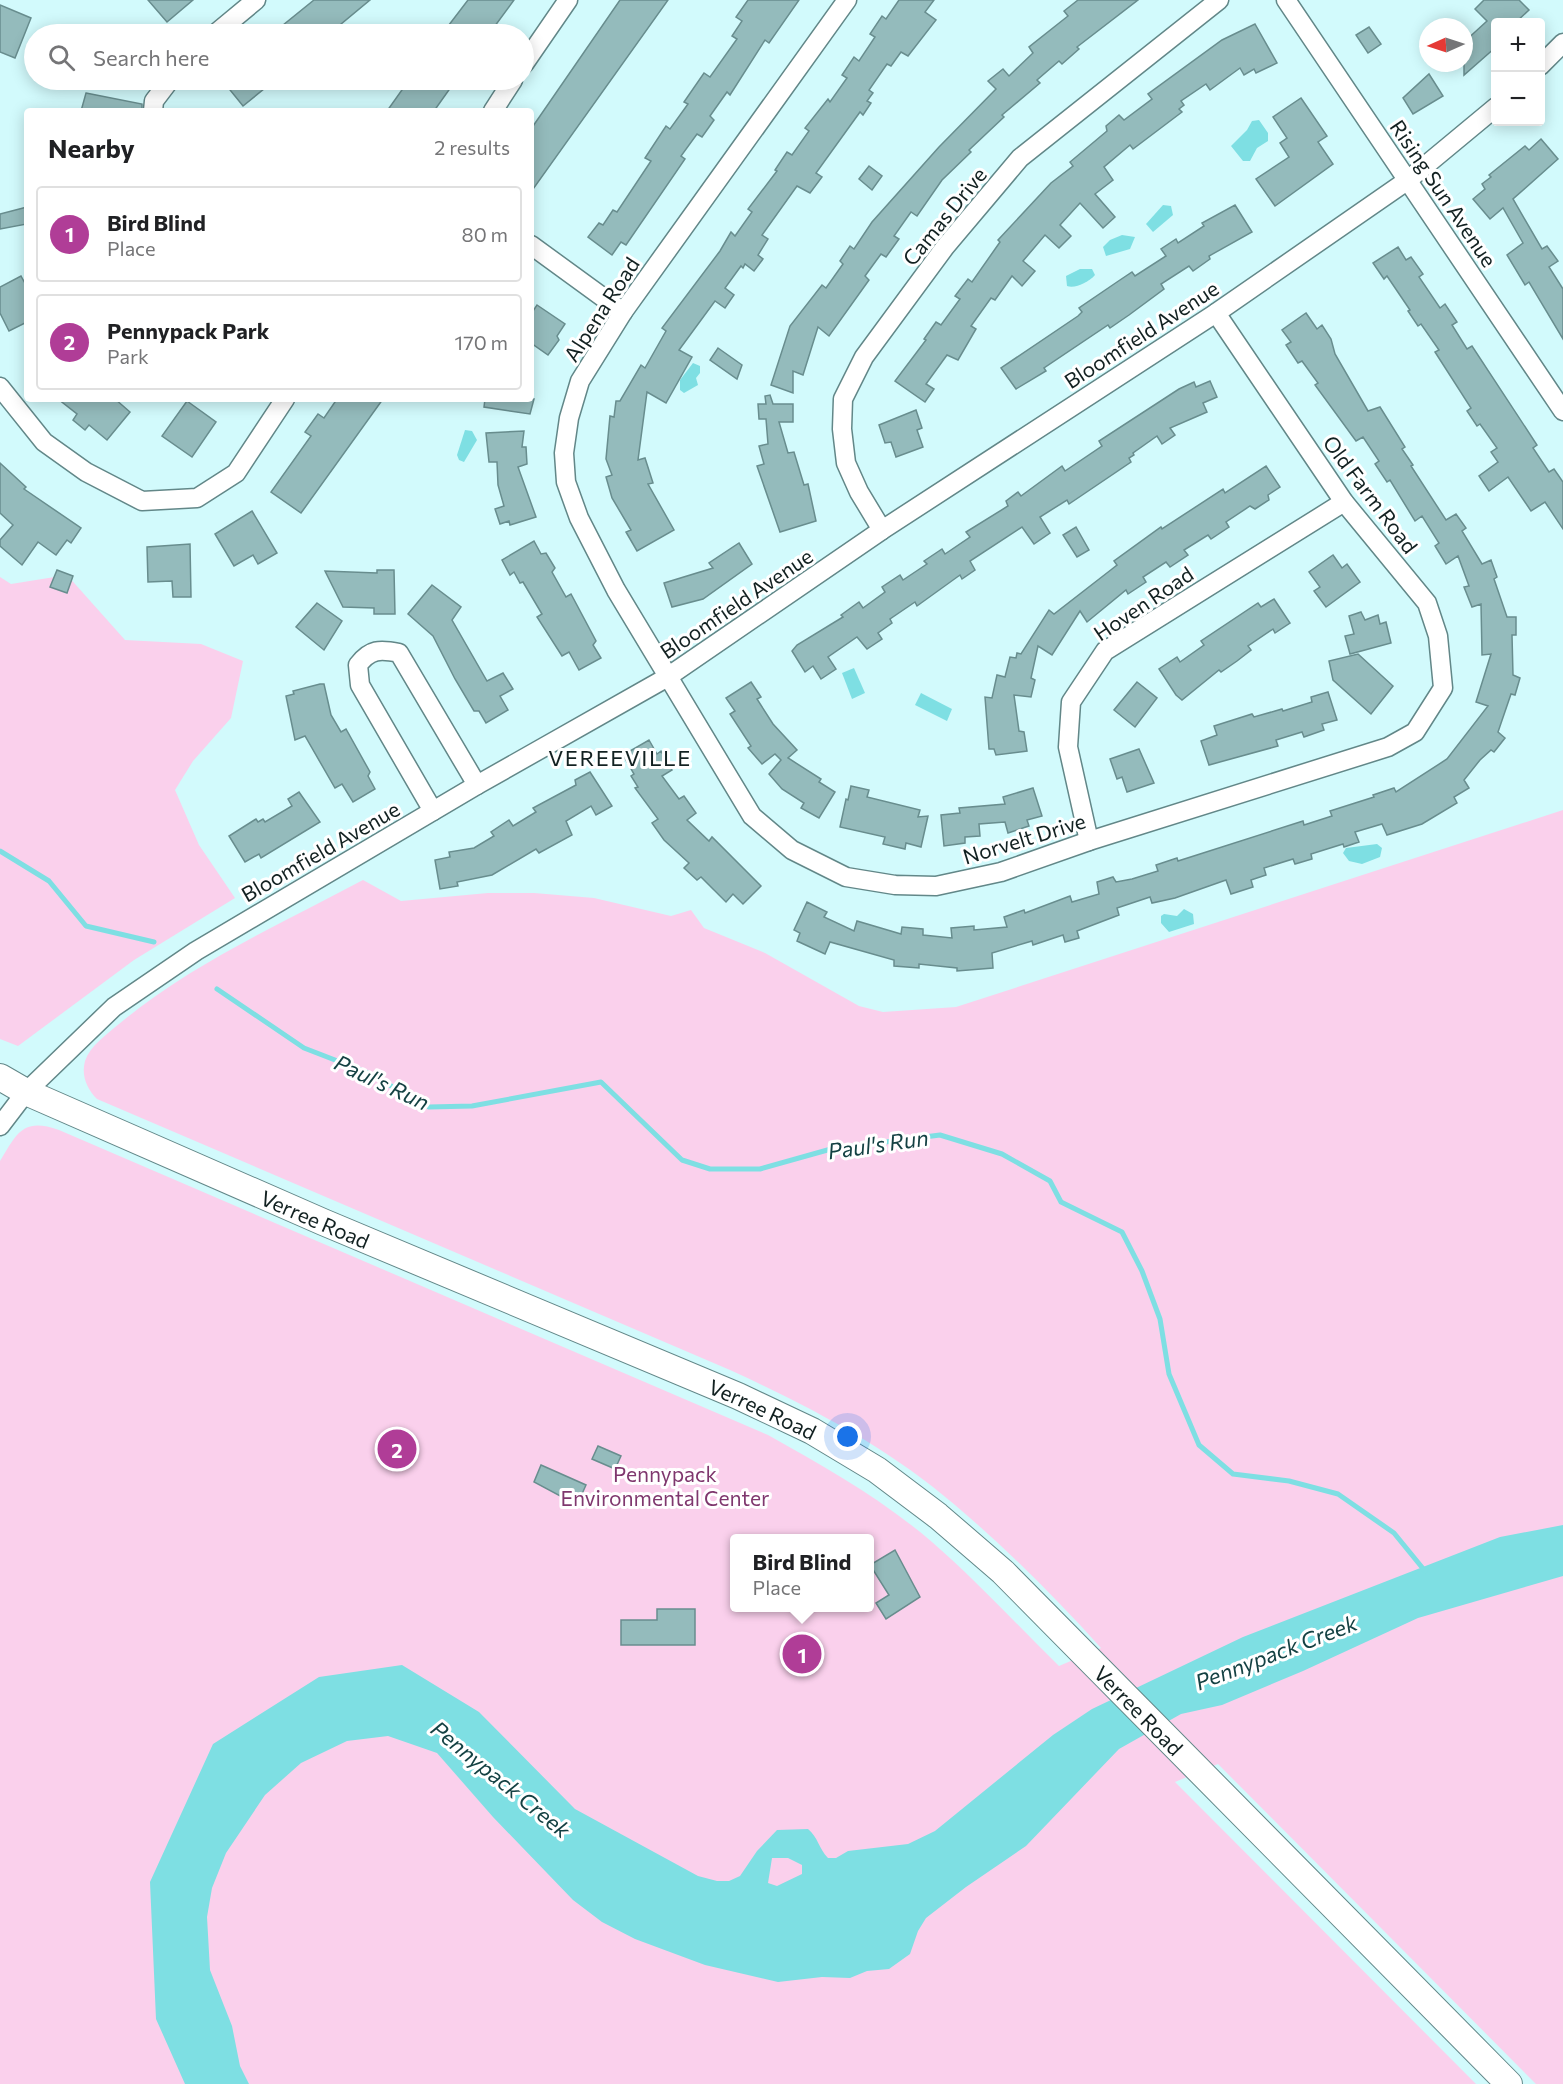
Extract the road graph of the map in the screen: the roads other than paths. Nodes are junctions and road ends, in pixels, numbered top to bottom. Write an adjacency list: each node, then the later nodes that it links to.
1 (256, 0): 6 (street)
2 (568, 0): 8 (street)
3 (847, 0): 17 (street, Alpena Road)
4 (1219, 0): 23 (street, Camas Drive)
5 (1286, 0): 15 (street, Rising Sun Avenue)
6 (227, 24)
7 (1563, 42): 9 (street)
8 (534, 49)
9 (1545, 61)
10 (162, 90): 12 (street)
11 (507, 90): 13 (street)
12 (153, 108)
13 (495, 108)
14 (1491, 111): 15 (street, Bloomfield Avenue)
15 (1408, 180): 18 (street, Bloomfield Avenue); 21 (street, Rising Sun Avenue)
16 (534, 246): 17 (street)
17 (623, 312): 24 (street, Alpena Road)
18 (1216, 313): 22 (street, Old Farm Road); 23 (street, Bloomfield Avenue)
19 (0, 387): 20 (street)
20 (283, 402)
21 (1563, 411)
22 (1344, 502): 25 (street, Old Farm Road); 28 (street, Hoven Road)
23 (882, 530): 24 (street, Bloomfield Avenue)
24 (666, 678): 26 (street, Bloomfield Avenue); 28 (street, Norvelt Drive)
25 (1428, 714): 28 (street, Norvelt Drive)
26 (477, 785): 27 (street, Bloomfield Avenue); 27 (street)
27 (433, 811): 30 (street, Bloomfield Avenue)
28 (1089, 841)
29 (0, 1077): 30 (main road, Verree Road)
30 (26, 1092): 31 (street, Bloomfield Avenue); 32 (main road, Verree Road)
31 (0, 1126)
32 (1509, 2084)

